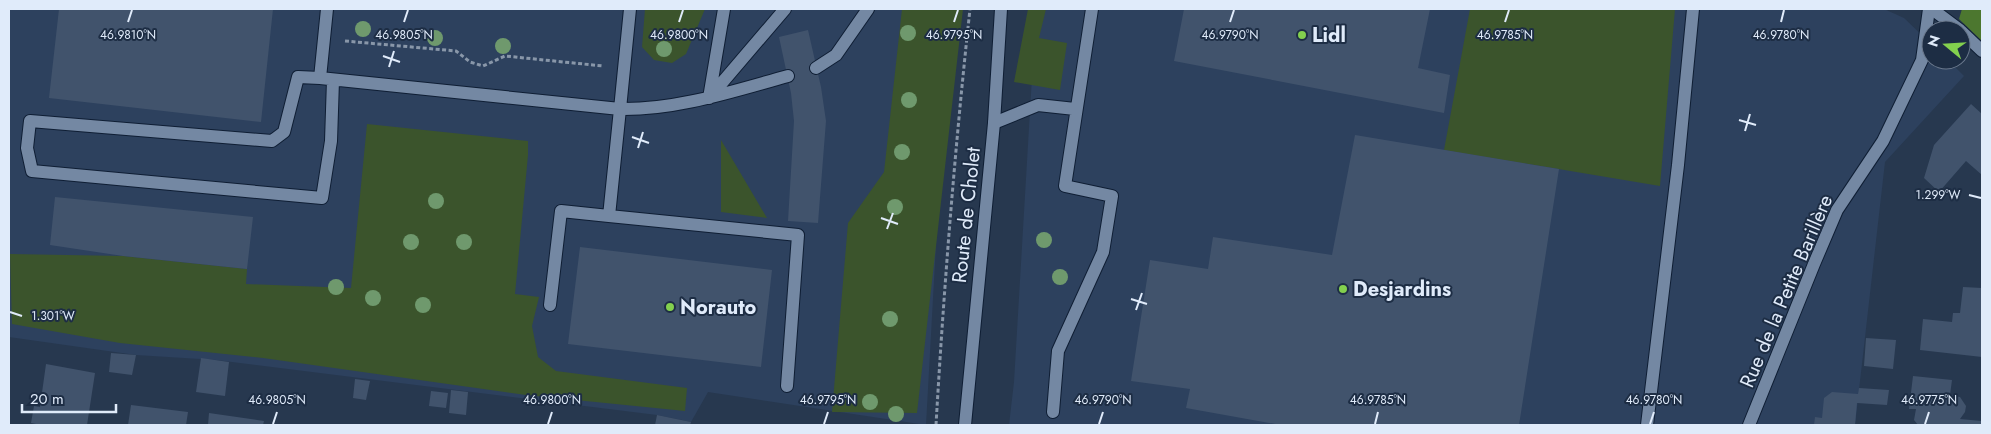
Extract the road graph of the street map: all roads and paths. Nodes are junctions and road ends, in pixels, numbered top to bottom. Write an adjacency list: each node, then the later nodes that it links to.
1 (326, 9): 12 (main road)
2 (630, 9): 15 (main road)
3 (724, 9): 19 (main road)
4 (785, 9): 19 (main road)
5 (868, 9): 16 (main road)
6 (970, 9): 27 (path)
7 (1001, 9): 22 (main road, Route de Cholet)
8 (1092, 9): 21 (main road)
9 (1693, 9): 29 (main road)
10 (1930, 9): 11 (main road); 30 (main road, Rue de la Petite Barillère)
11 (1946, 20)
12 (324, 40): 15 (path); 18 (main road)
13 (1971, 40): 14 (main road)
14 (1982, 51)
15 (624, 68): 20 (main road)
16 (816, 68)
17 (788, 76): 19 (main road)
18 (327, 79): 18 (main road); 20 (main road)
19 (709, 98): 20 (main road)
20 (620, 109): 23 (main road)
21 (1075, 109): 22 (main road); 26 (main road)
22 (994, 123): 28 (main road, Route de Cholet)
23 (609, 216): 24 (main road); 25 (main road)
24 (550, 305)
25 (787, 386)
26 (1053, 412)
27 (936, 425)
28 (965, 425)
29 (1647, 425)
30 (1749, 425)

